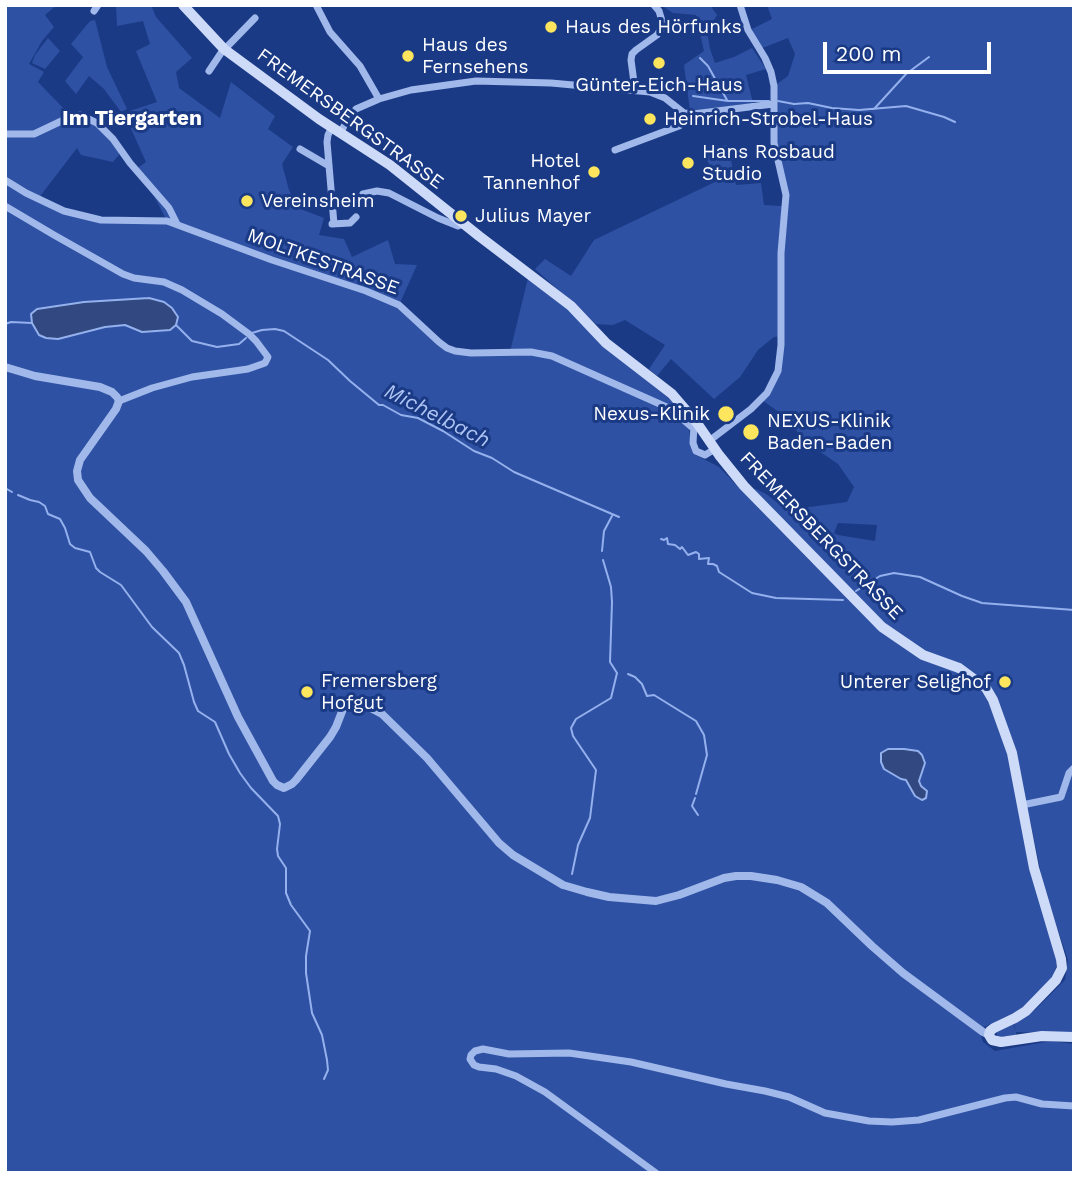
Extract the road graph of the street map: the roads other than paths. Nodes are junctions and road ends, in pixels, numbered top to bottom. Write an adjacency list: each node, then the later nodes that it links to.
1 (183, 5): 6 (main road, FREMERSBERGSTRASSE)
2 (316, 5): 9 (street)
3 (654, 5): 8 (street)
4 (740, 5): 10 (street)
5 (255, 18): 6 (street, FREMERSBERGSTRASSE)
6 (224, 49): 7 (street, FREMERSBERGSTRASSE); 12 (main road, FREMERSBERGSTRASSE)
7 (209, 71)
8 (635, 90): 9 (street); 11 (street)
9 (379, 99): 12 (street)
10 (774, 102): 11 (street); 26 (street)
11 (684, 113): 15 (street)
12 (336, 130): 16 (street); 22 (main road, FREMERSBERGSTRASSE)
13 (6, 133): 21 (street)
14 (300, 149): 16 (street)
15 (615, 150)
16 (329, 166): 20 (street)
17 (5, 180): 21 (street, MOLTKESTRASSE)
18 (363, 194): 22 (street)
19 (5, 206): 24 (street)
20 (356, 217)
21 (177, 224): 25 (street, MOLTKESTRASSE)
22 (463, 224): 25 (main road, FREMERSBERGSTRASSE)
23 (5, 367): 24 (street)
24 (119, 401): 29 (street)
25 (695, 425): 26 (main road, FREMERSBERGSTRASSE); 26 (street, MOLTKESTRASSE)
26 (712, 445): 28 (main road, FREMERSBERGSTRASSE)
27 (1074, 768): 28 (street)
28 (1022, 805): 29 (main road, FREMERSBERGSTRASSE)
29 (989, 1035): 30 (main road)
30 (1074, 1037)
31 (1074, 1107): 32 (street)
32 (656, 1173)

